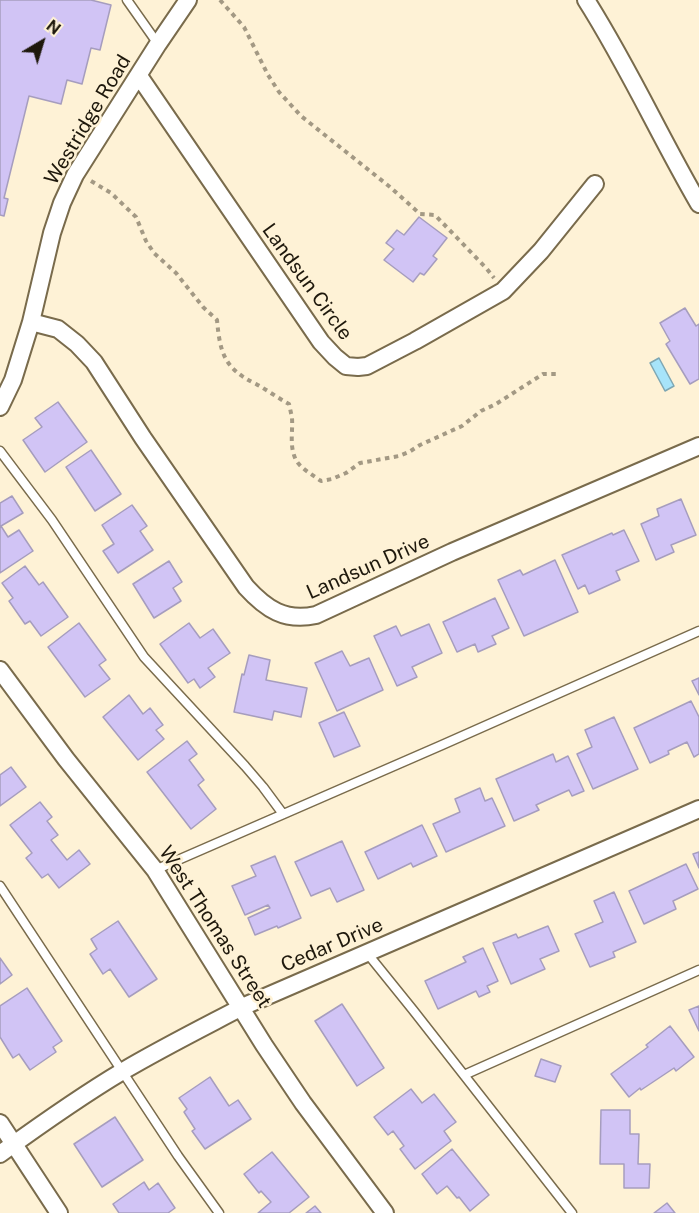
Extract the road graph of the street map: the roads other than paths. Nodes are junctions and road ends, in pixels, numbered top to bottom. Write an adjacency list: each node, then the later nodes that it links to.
1 (127, 0): 4 (lane)
2 (188, 0): 4 (street, Westridge Road)
3 (586, 0): 7 (street)
4 (158, 44): 5 (street, Westridge Road)
5 (139, 76): 6 (street, Landsun Circle); 8 (street, Westridge Road)
6 (596, 184)
7 (699, 204)
8 (31, 322): 9 (street, Westridge Road); 10 (street, Landsun Drive)
9 (0, 407)
10 (699, 446)
11 (0, 451): 15 (lane)
12 (699, 632): 15 (lane)
13 (0, 670): 16 (street, West Thomas Street)
14 (699, 808): 18 (street, Cedar Drive)
15 (283, 814): 16 (lane)
16 (155, 870): 20 (street, West Thomas Street)
17 (0, 886): 21 (lane)
18 (366, 953): 20 (street, Cedar Drive); 22 (lane)
19 (699, 970): 22 (lane)
20 (242, 1007): 21 (street, Cedar Drive); 27 (street, West Thomas Street)
21 (122, 1072): 24 (street, Cedar Drive); 26 (lane)
22 (464, 1075): 28 (lane)
23 (0, 1123): 24 (street)
24 (7, 1149): 25 (street)
25 (58, 1213)
26 (219, 1213)
27 (385, 1213)
28 (572, 1213)

